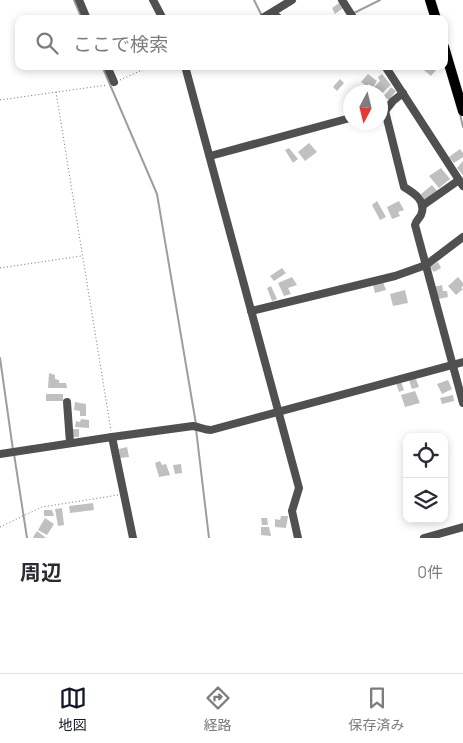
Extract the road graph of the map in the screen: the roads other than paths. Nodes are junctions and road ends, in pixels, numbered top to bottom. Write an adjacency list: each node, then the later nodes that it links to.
1 (79, 0): 7 (street)
2 (153, 0): 8 (street)
3 (292, 0): 6 (street)
4 (342, 0): 11 (street)
5 (430, 0): 12 (main road)
6 (272, 13): 9 (street); 10 (street)
7 (85, 15)
8 (161, 15)
9 (268, 15)
10 (275, 15)
11 (351, 15)
12 (435, 15)
13 (448, 60): 20 (main road)
14 (109, 70): 17 (street)
15 (186, 70): 23 (street)
16 (388, 70): 18 (street)
17 (114, 82)
18 (403, 92): 19 (street); 24 (street)
19 (388, 106)
20 (463, 111)
21 (343, 120): 23 (street)
22 (388, 130): 25 (street)
23 (210, 156): 28 (street)
24 (461, 183): 25 (street)
25 (422, 206): 27 (street)
26 (463, 237): 27 (street)
27 (426, 265): 28 (street); 30 (street)
28 (251, 312): 33 (street)
29 (463, 362): 30 (street)
30 (453, 364): 32 (street); 33 (street)
31 (67, 402): 35 (street)
32 (463, 403)
33 (278, 411): 34 (street); 39 (street)
34 (112, 437): 35 (street); 38 (street)
35 (70, 443): 36 (street)
36 (0, 454)
37 (463, 527): 40 (street)
38 (133, 538)
39 (298, 538)
40 (424, 538)

